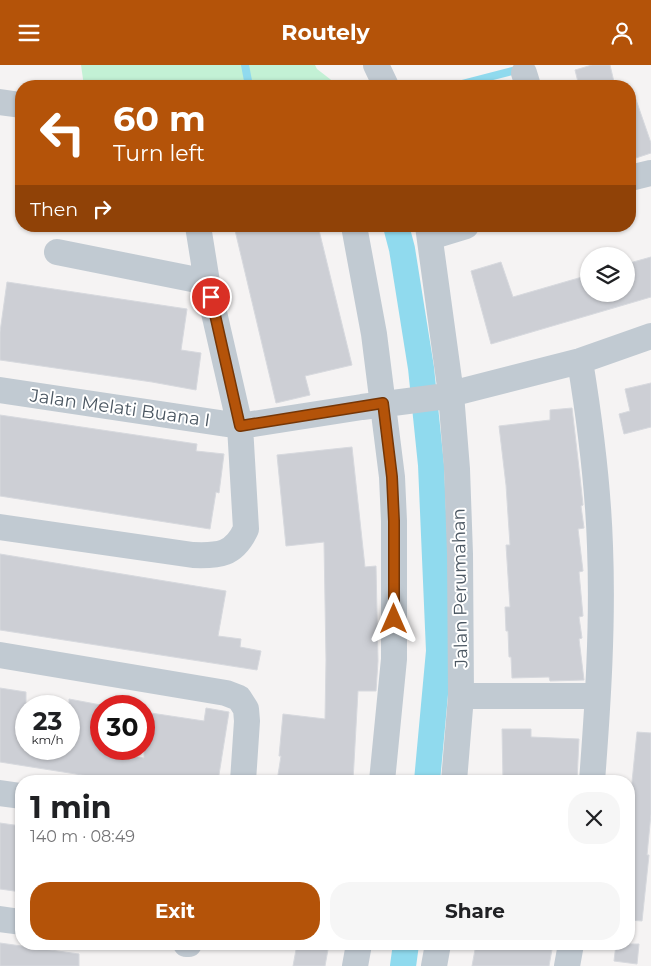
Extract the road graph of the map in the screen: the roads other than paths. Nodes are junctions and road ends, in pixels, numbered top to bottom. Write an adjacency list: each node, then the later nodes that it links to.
1 (0, 102): 2 (street)
2 (15, 104)
3 (651, 173): 4 (street)
4 (636, 177)
5 (199, 232): 9 (street)
6 (355, 232): 14 (street)
7 (429, 232): 13 (street, Jalan Perumahan)
8 (57, 252): 9 (street)
9 (207, 281): 15 (street)
10 (651, 336): 11 (street, Jalan Melati Buana I)
11 (580, 361): 13 (street, Jalan Melati Buana I); 19 (street)
12 (0, 391): 15 (street, Jalan Melati Buana I)
13 (445, 396): 14 (street, Jalan Melati Buana I); 18 (street, Jalan Perumahan)
14 (387, 403): 15 (street, Jalan Melati Buana I); 21 (street)
15 (240, 426): 16 (street)
16 (0, 527)
17 (0, 655): 20 (street)
18 (461, 696): 19 (street); 22 (street, Jalan Perumahan)
19 (598, 696): 23 (street)
20 (244, 775)
21 (383, 775)
22 (454, 775)
23 (592, 775)
24 (0, 793): 25 (street)
25 (15, 795)
26 (0, 919): 27 (street)
27 (15, 921)
28 (358, 950): 31 (street)
29 (437, 950): 32 (street)
30 (570, 950): 33 (street)
31 (355, 966)
32 (434, 966)
33 (567, 966)

